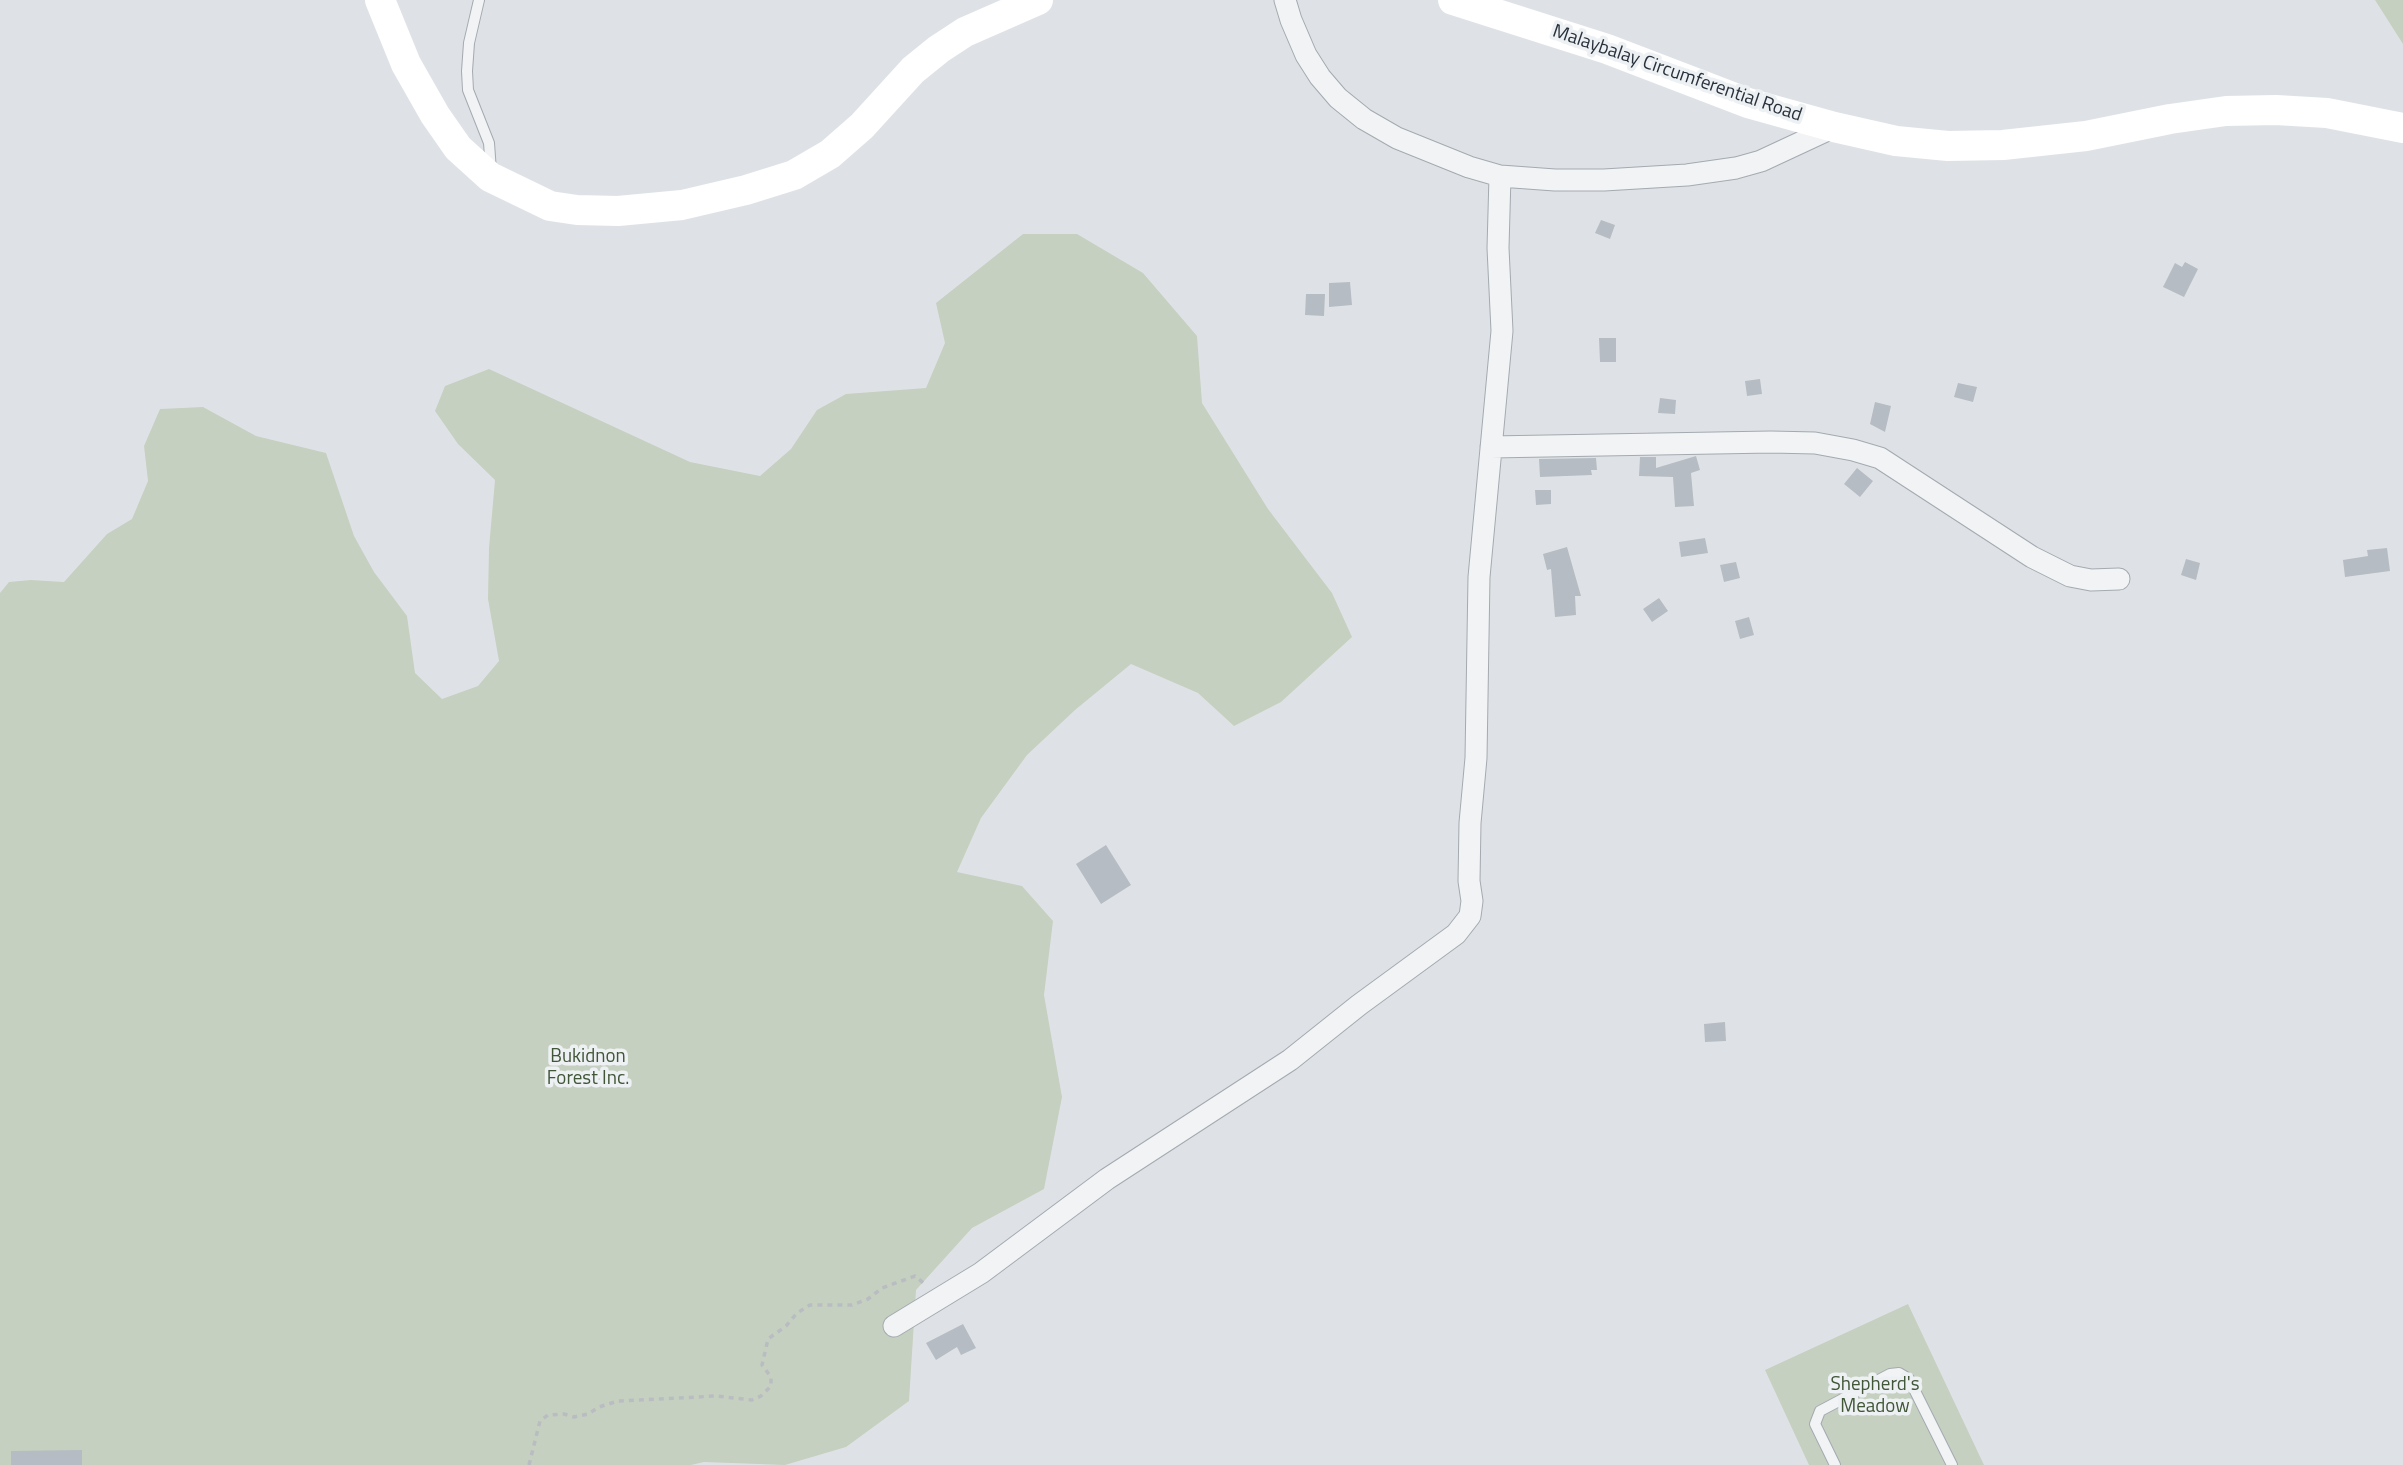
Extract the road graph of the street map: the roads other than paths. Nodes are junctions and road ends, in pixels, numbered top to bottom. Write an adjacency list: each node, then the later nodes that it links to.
1 (380, 0): 9 (main road)
2 (480, 0): 9 (lane)
3 (1038, 0): 9 (main road)
4 (1285, 0): 8 (street)
5 (1453, 0): 6 (main road, Malaybalay Circumferential Road)
6 (1833, 127): 7 (main road, Malaybalay Circumferential Road); 8 (street)
7 (2403, 128)
8 (1500, 176): 10 (street)
9 (490, 177)
10 (1491, 447): 11 (street); 12 (street)
11 (2119, 579)
12 (894, 1326)
13 (1835, 1465): 14 (lane)
14 (1952, 1465)

